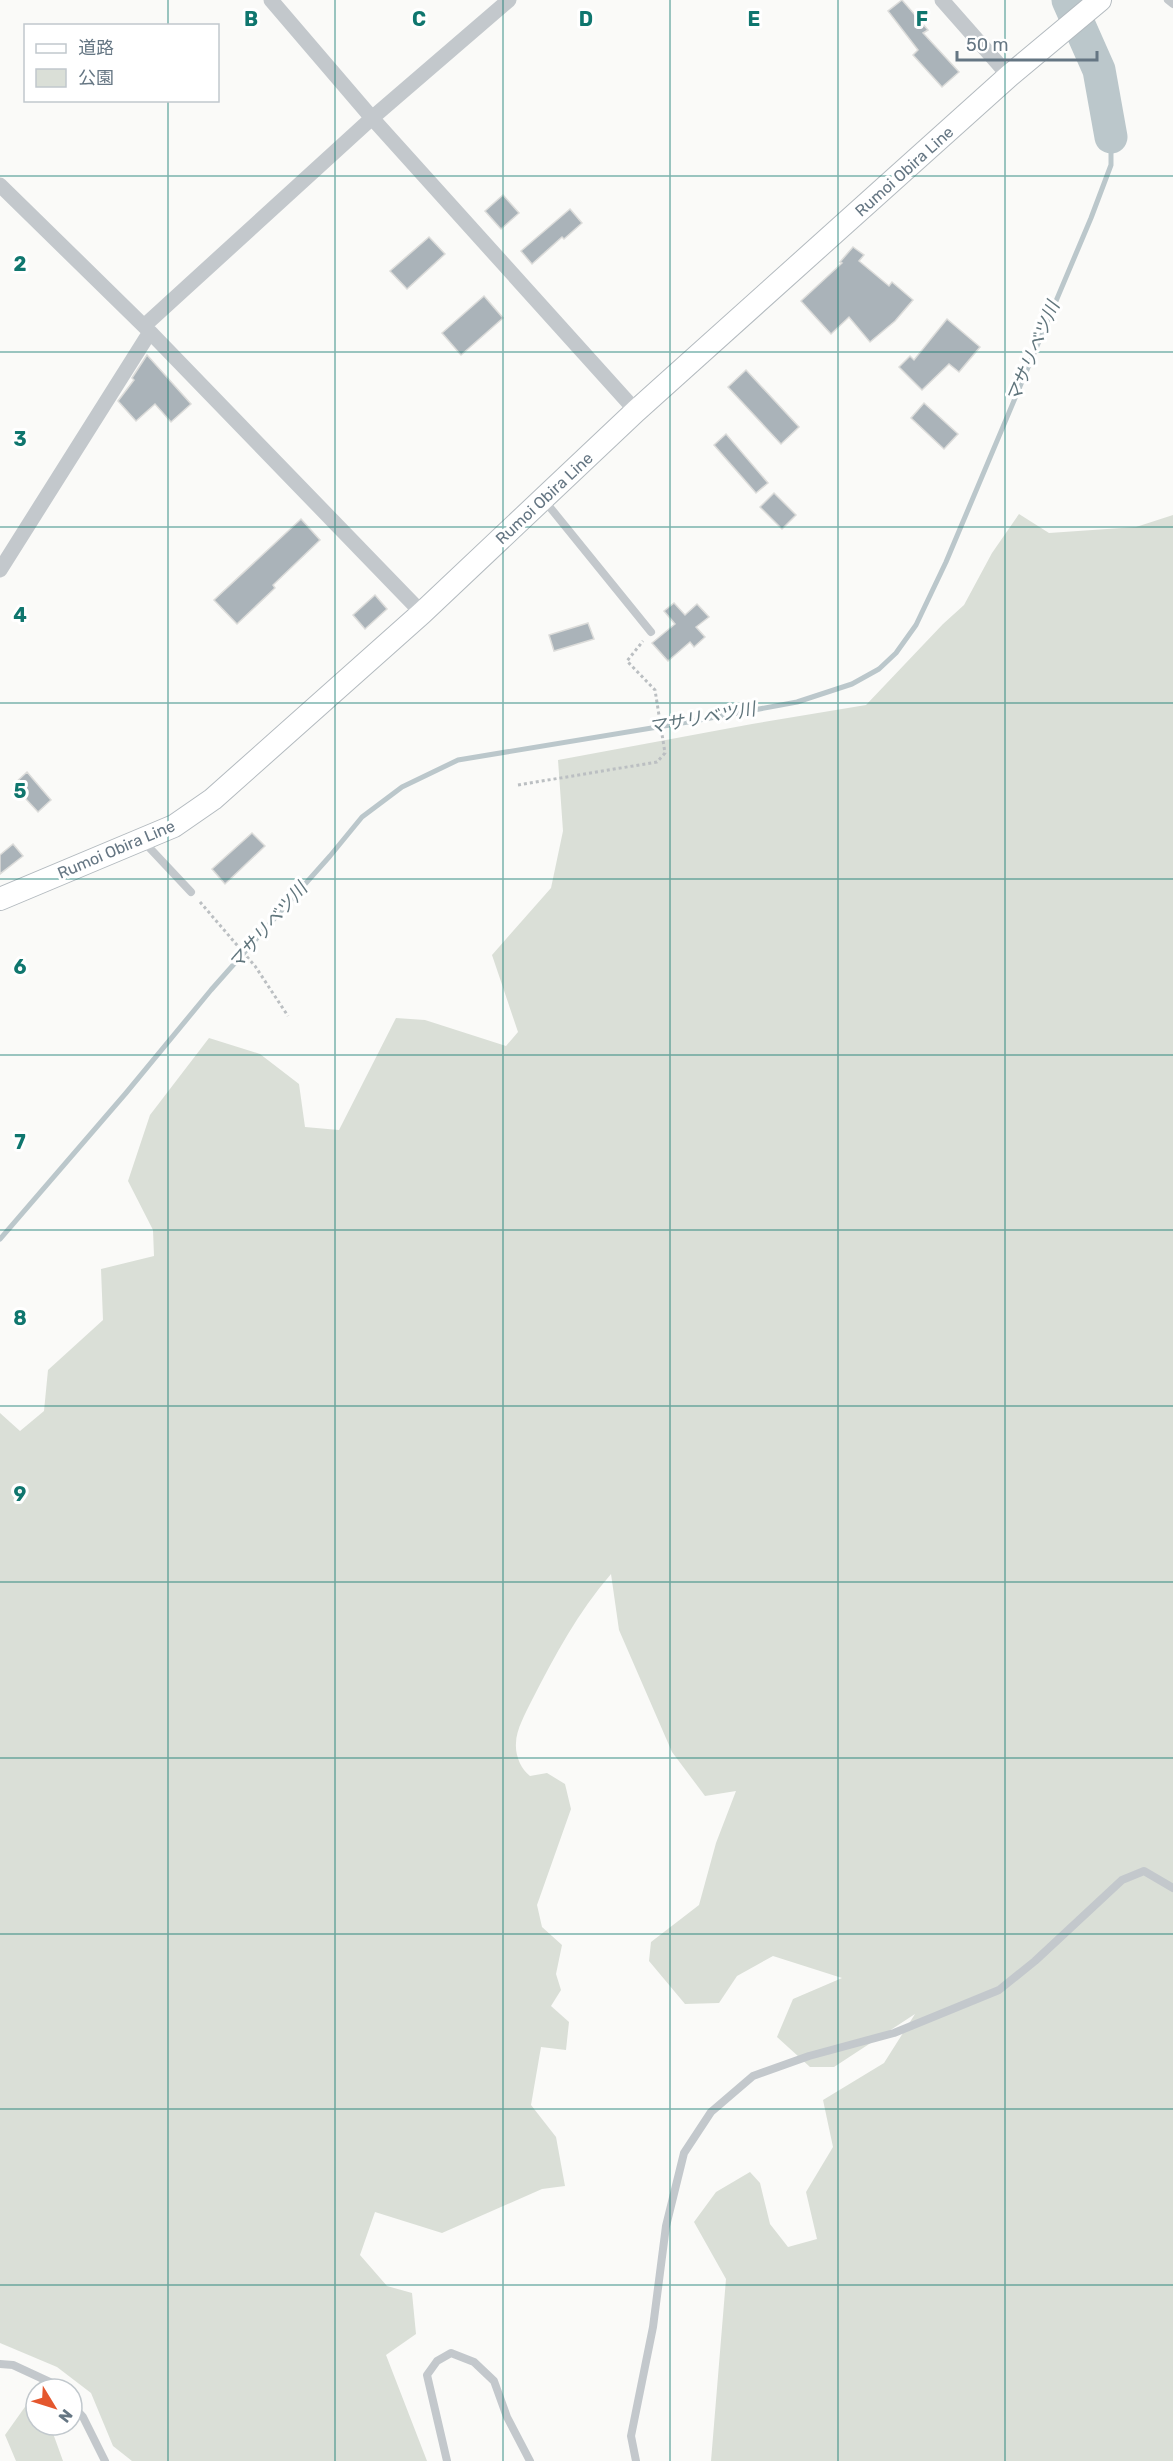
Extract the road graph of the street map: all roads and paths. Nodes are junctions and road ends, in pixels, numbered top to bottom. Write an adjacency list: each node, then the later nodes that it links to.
1 (271, 0): 8 (street)
2 (508, 0): 8 (street)
3 (942, 0): 7 (street)
4 (1100, 0): 7 (main road, Rumoi Obira Line)
5 (1168, 0): 6 (lane)
6 (1173, 4)
7 (1009, 76): 11 (main road, Rumoi Obira Line)
8 (372, 118): 10 (street); 11 (street)
9 (0, 185): 10 (street)
10 (147, 329): 13 (street); 14 (street)
11 (636, 411): 12 (main road, Rumoi Obira Line)
12 (543, 499): 14 (main road, Rumoi Obira Line); 15 (lane)
13 (0, 570)
14 (422, 613): 17 (main road, Rumoi Obira Line)
15 (651, 632): 16 (path)
16 (518, 785)
17 (141, 839): 18 (lane); 19 (main road, Rumoi Obira Line)
18 (191, 892): 20 (path)
19 (0, 899)
20 (288, 1016)
21 (1173, 1888): 28 (lane)
22 (0, 2364): 23 (lane)
23 (39, 2377)
24 (84, 2419): 25 (lane)
25 (105, 2461)
26 (447, 2461): 27 (lane)
27 (530, 2461)
28 (636, 2461)

